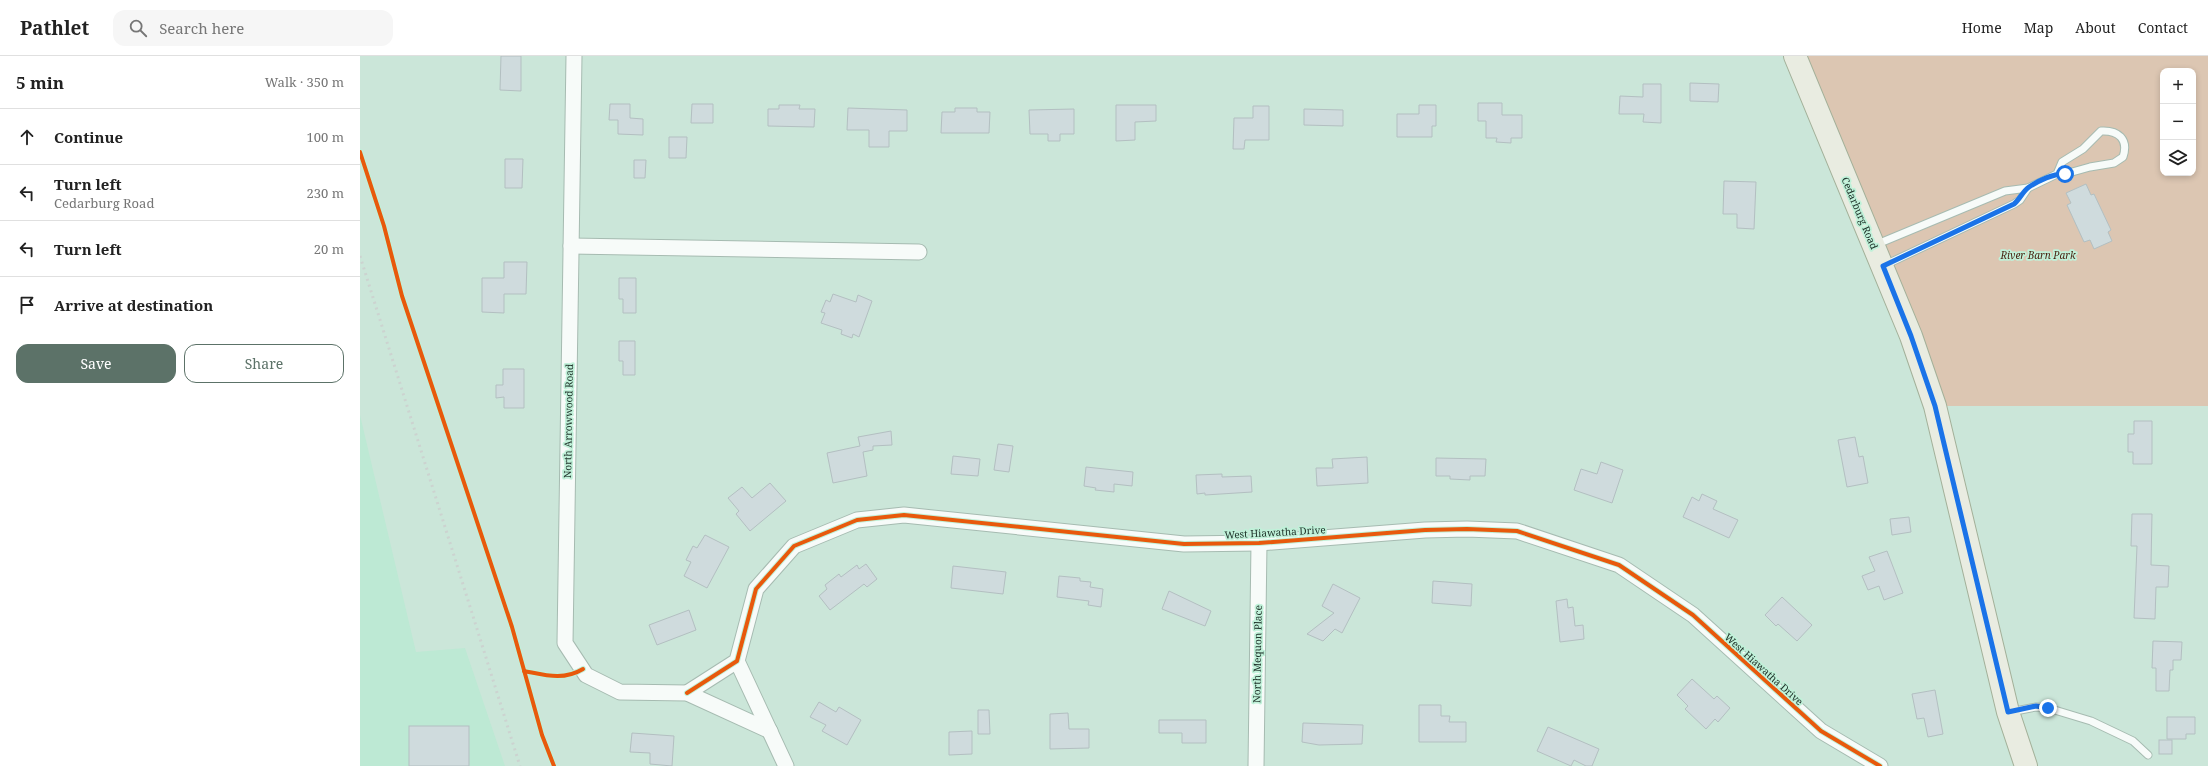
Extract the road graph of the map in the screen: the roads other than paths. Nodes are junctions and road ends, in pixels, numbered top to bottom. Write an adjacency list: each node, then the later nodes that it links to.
1 (574, 56): 6 (street, North Arrowwood Road)
2 (1795, 56): 5 (main road, Cedarburg Road)
3 (2058, 174): 3 (lane); 4 (lane)
4 (2028, 188): 5 (lane); 8 (lane)
5 (1873, 245): 8 (main road, Cedarburg Road)
6 (571, 246): 7 (street); 11 (street, North Arrowwood Road)
7 (919, 252)
8 (1883, 266): 12 (main road, Cedarburg Road)
9 (1259, 543): 10 (street, West Hiawatha Drive); 16 (street, North Mequon Place); 17 (street, West Hiawatha Drive)
10 (737, 661): 11 (street); 13 (street)
11 (687, 693): 13 (street)
12 (2008, 712): 14 (lane); 18 (main road, Cedarburg Road)
13 (770, 731): 15 (street)
14 (2148, 755)
15 (786, 766)
16 (1256, 766)
17 (1880, 766)
18 (2026, 766)

